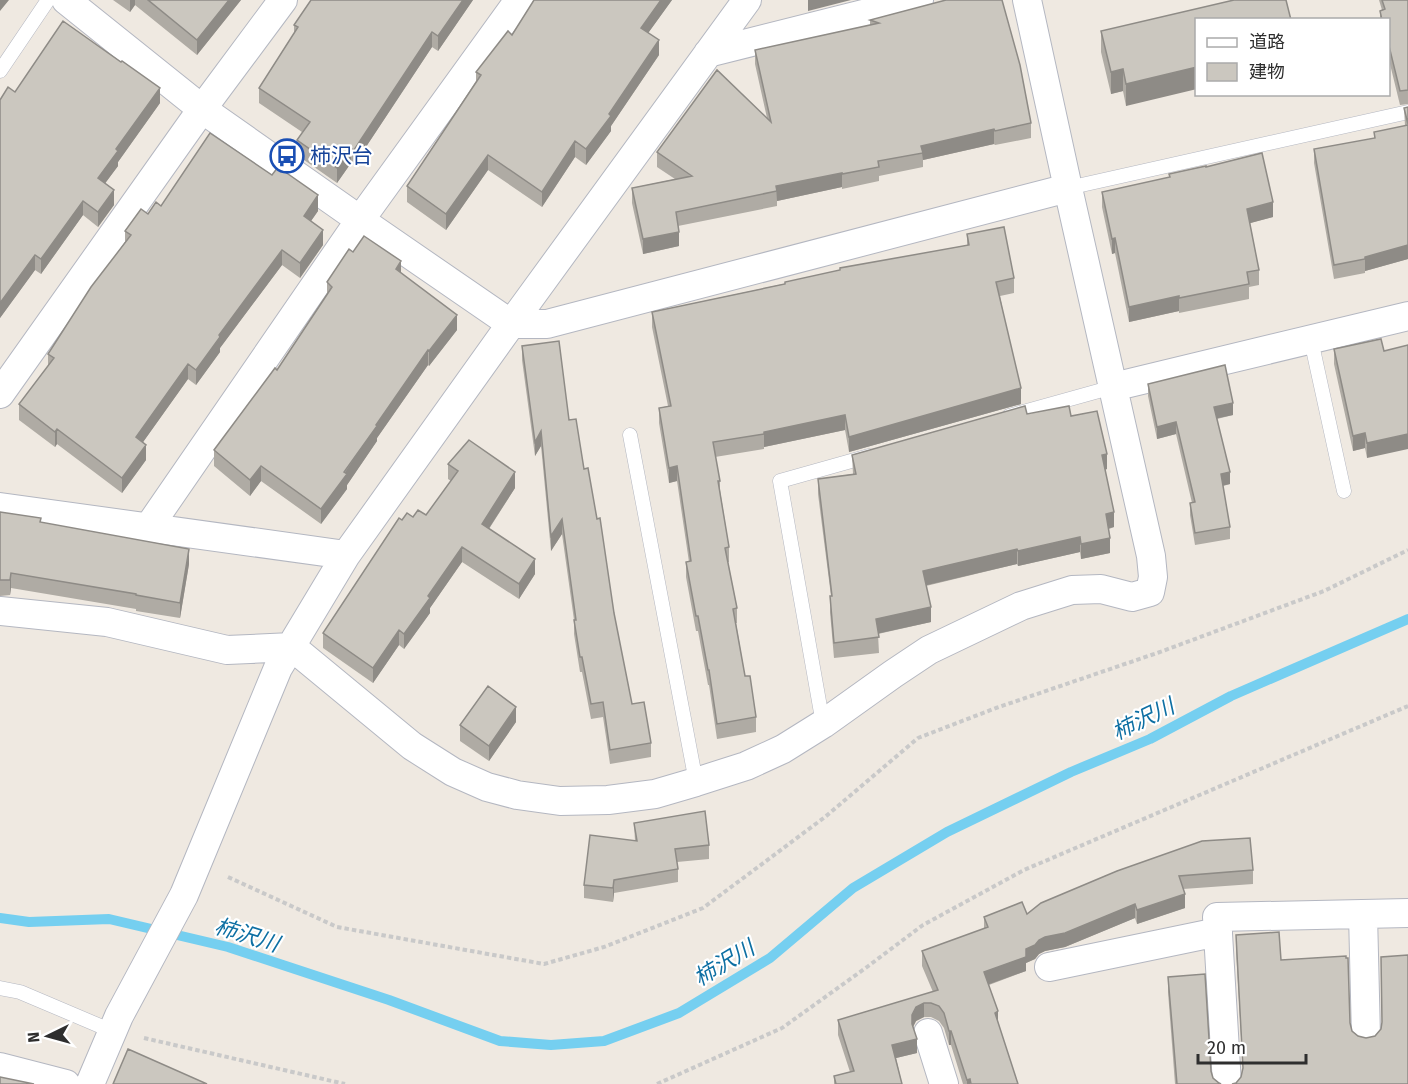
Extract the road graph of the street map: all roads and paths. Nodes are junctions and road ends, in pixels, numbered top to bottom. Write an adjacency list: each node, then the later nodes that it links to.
1 (48, 0): 9 (lane)
2 (66, 0): 10 (street)
3 (283, 0): 10 (street)
4 (519, 0): 13 (street)
5 (747, 0): 8 (street)
6 (919, 0): 8 (street)
7 (1027, 0): 12 (street)
8 (708, 53): 15 (street)
9 (0, 71)
10 (202, 109): 13 (street); 18 (street)
11 (1408, 112): 12 (lane)
12 (1068, 188): 15 (street); 17 (street)
13 (360, 220): 15 (street); 24 (street)
14 (1408, 316): 16 (street)
15 (511, 324): 26 (street)
16 (1311, 340): 17 (street); 22 (lane)
17 (1113, 387): 19 (lane); 30 (street)
18 (0, 394)
19 (998, 419)
20 (630, 435): 31 (lane)
21 (883, 452): 30 (lane)
22 (1344, 490)
23 (0, 507): 24 (street)
24 (148, 528): 26 (street)
25 (1408, 550): 32 (path)
26 (346, 555): 28 (street)
27 (0, 611): 28 (street)
28 (292, 647): 31 (street); 32 (street)
29 (1408, 706): 45 (path)
30 (823, 724): 31 (street)
31 (696, 782)
32 (197, 863): 38 (street)
33 (1408, 913): 34 (street)
34 (1363, 914): 35 (street); 40 (street)
35 (1218, 932): 36 (street); 47 (street)
36 (1049, 967)
37 (0, 988): 38 (lane)
38 (116, 1023): 43 (street); 44 (path)
39 (928, 1033): 46 (street)
40 (1366, 1037)
41 (0, 1067): 42 (street)
42 (66, 1084)
43 (90, 1084)
44 (345, 1084)
45 (657, 1084)
46 (944, 1084)
47 (1227, 1084)

